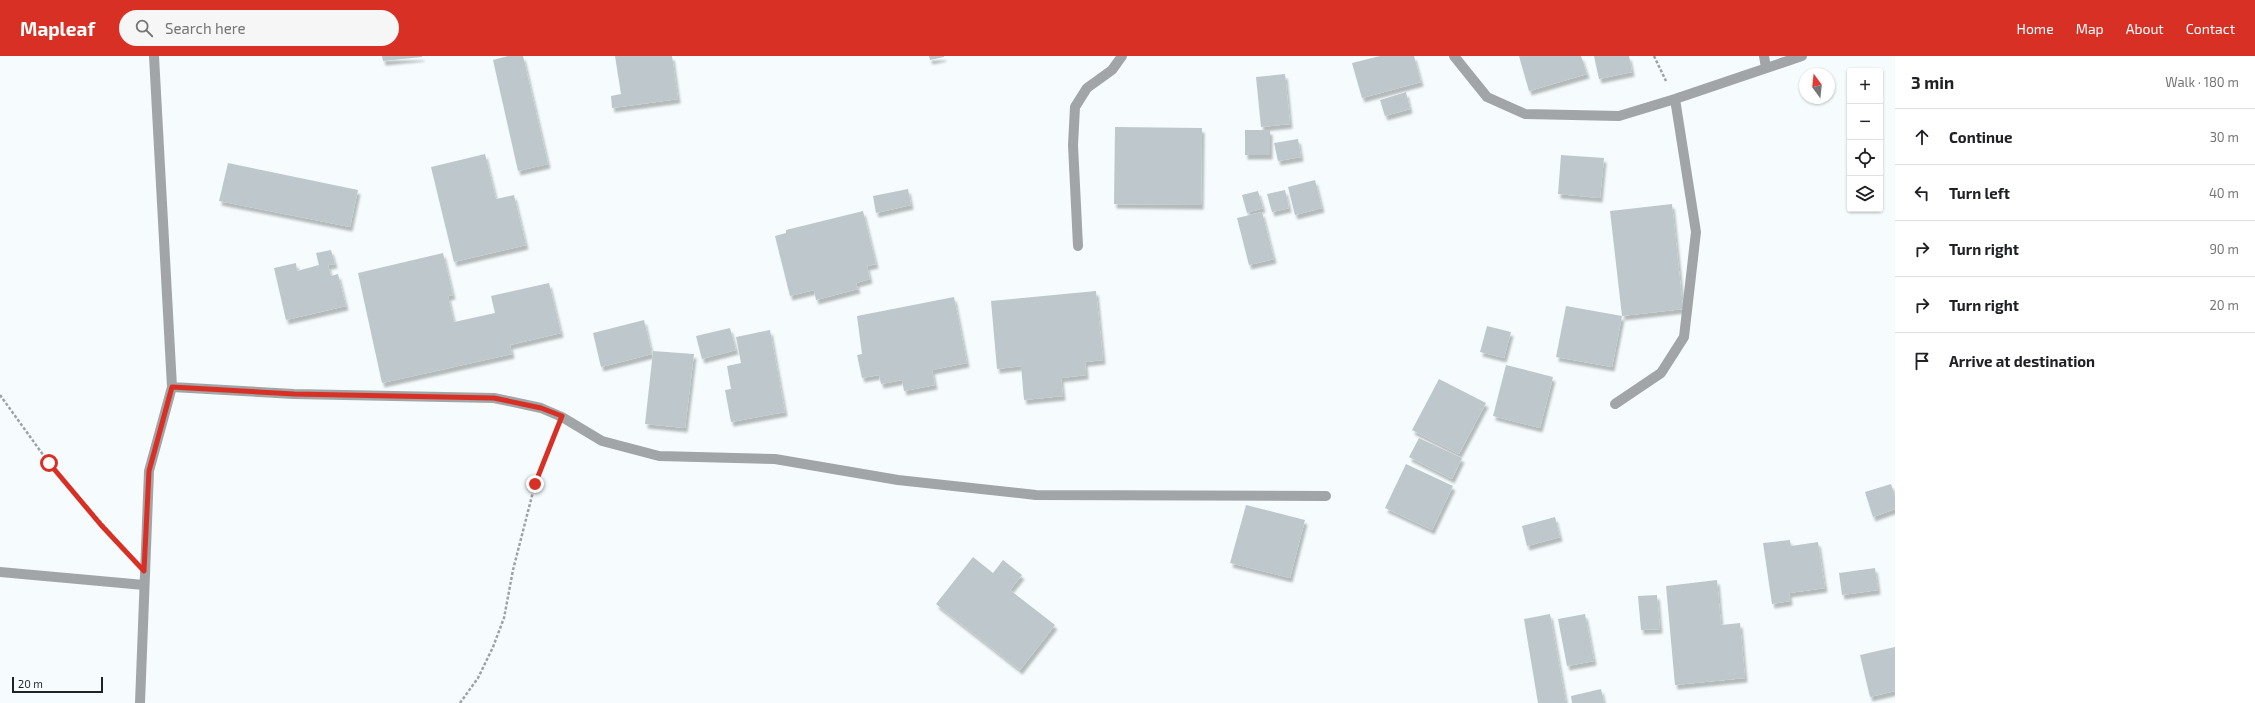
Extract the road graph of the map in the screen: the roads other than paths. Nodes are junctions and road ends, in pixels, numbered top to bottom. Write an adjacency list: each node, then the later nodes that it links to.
1 (154, 56): 9 (street)
2 (1122, 56): 8 (street)
3 (1454, 56): 7 (street)
4 (1764, 56): 6 (street)
5 (1802, 56): 6 (street)
6 (1766, 68): 7 (street)
7 (1675, 99): 10 (street)
8 (1078, 246)
9 (172, 387): 11 (street); 13 (street)
10 (1615, 404)
11 (1326, 496)
12 (0, 572): 13 (street)
13 (144, 585): 14 (street)
14 (140, 703)

